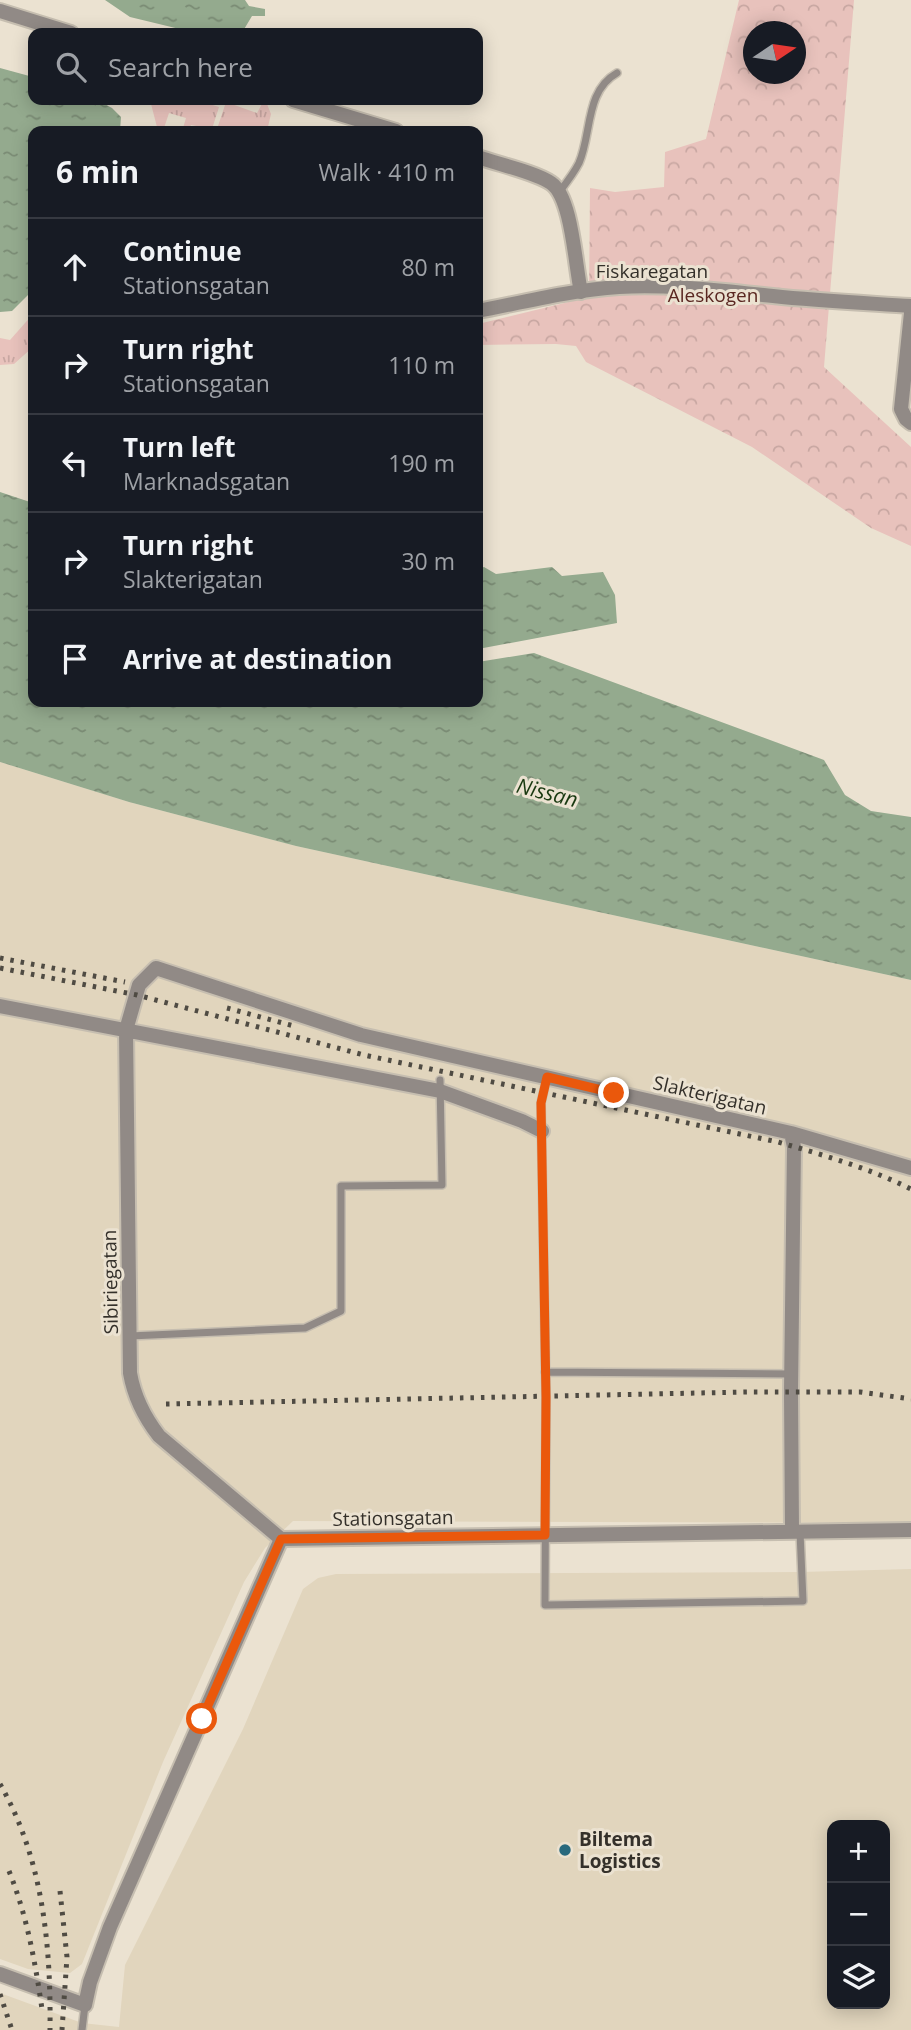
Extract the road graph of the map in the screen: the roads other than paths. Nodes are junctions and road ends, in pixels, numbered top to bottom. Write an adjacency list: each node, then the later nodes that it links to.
1 (0, 11): 2 (street)
2 (55, 28)
3 (617, 73): 7 (lane)
4 (306, 105): 5 (street)
5 (368, 126)
6 (483, 159): 7 (street)
7 (560, 191): 8 (street)
8 (581, 292): 9 (street, Fiskaregatan); 10 (street, Fiskaregatan)
9 (911, 306)
10 (483, 310)
11 (911, 313): 12 (street)
12 (911, 423)
13 (156, 968): 15 (street, Sibiriegatan); 16 (street, Slakterigatan)
14 (0, 1006): 15 (street)
15 (126, 1030): 17 (street); 21 (street, Sibiriegatan)
16 (547, 1077): 18 (lane); 19 (street, Slakterigatan)
17 (440, 1085): 18 (street); 21 (lane)
18 (542, 1131): 22 (lane)
19 (791, 1133): 20 (street, Slakterigatan); 23 (street)
20 (911, 1168)
21 (130, 1336): 27 (street, Sibiriegatan)
22 (545, 1372): 23 (lane); 26 (lane)
23 (791, 1374): 24 (street)
24 (796, 1530): 25 (street, Stationsgatan); 26 (street, Stationsgatan); 26 (lane)
25 (911, 1530)
26 (545, 1535): 27 (street, Stationsgatan)
27 (281, 1539): 29 (street)
28 (0, 1974): 29 (street)
29 (85, 2005): 30 (lane)
30 (82, 2030)

